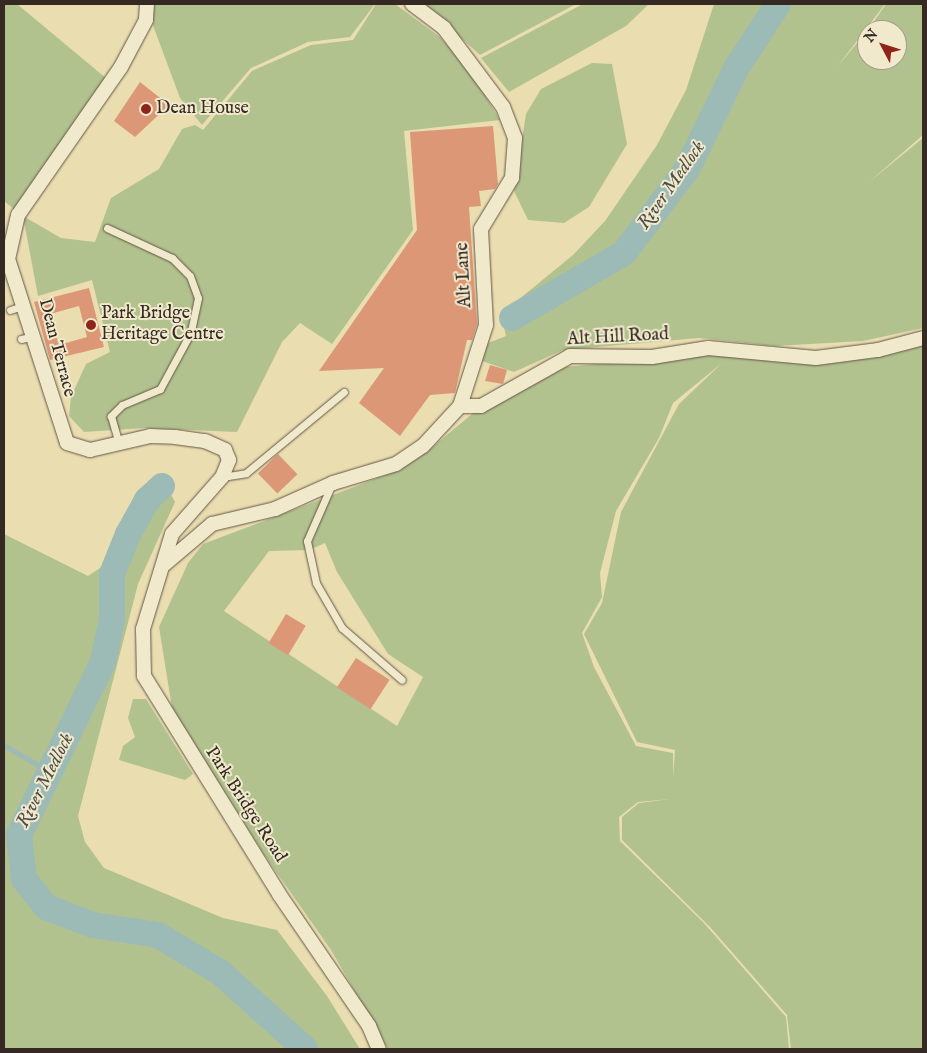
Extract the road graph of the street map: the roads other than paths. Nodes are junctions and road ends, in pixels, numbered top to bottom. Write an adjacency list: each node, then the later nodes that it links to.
1 (147, 4): 4 (street, Dean Terrace)
2 (412, 4): 9 (street, Alt Lane)
3 (107, 228): 10 (lane)
4 (6, 257): 5 (street, Dean Terrace)
5 (26, 305): 6 (lane); 10 (street, Dean Terrace)
6 (10, 310)
7 (923, 338): 9 (street, Alt Hill Road)
8 (344, 392): 11 (lane)
9 (460, 406): 12 (street)
10 (119, 444): 11 (street, Dean Terrace)
11 (222, 477): 13 (street)
12 (332, 483): 13 (street); 14 (lane)
13 (165, 564): 15 (street, Park Bridge Road)
14 (402, 680)
15 (379, 1049)

